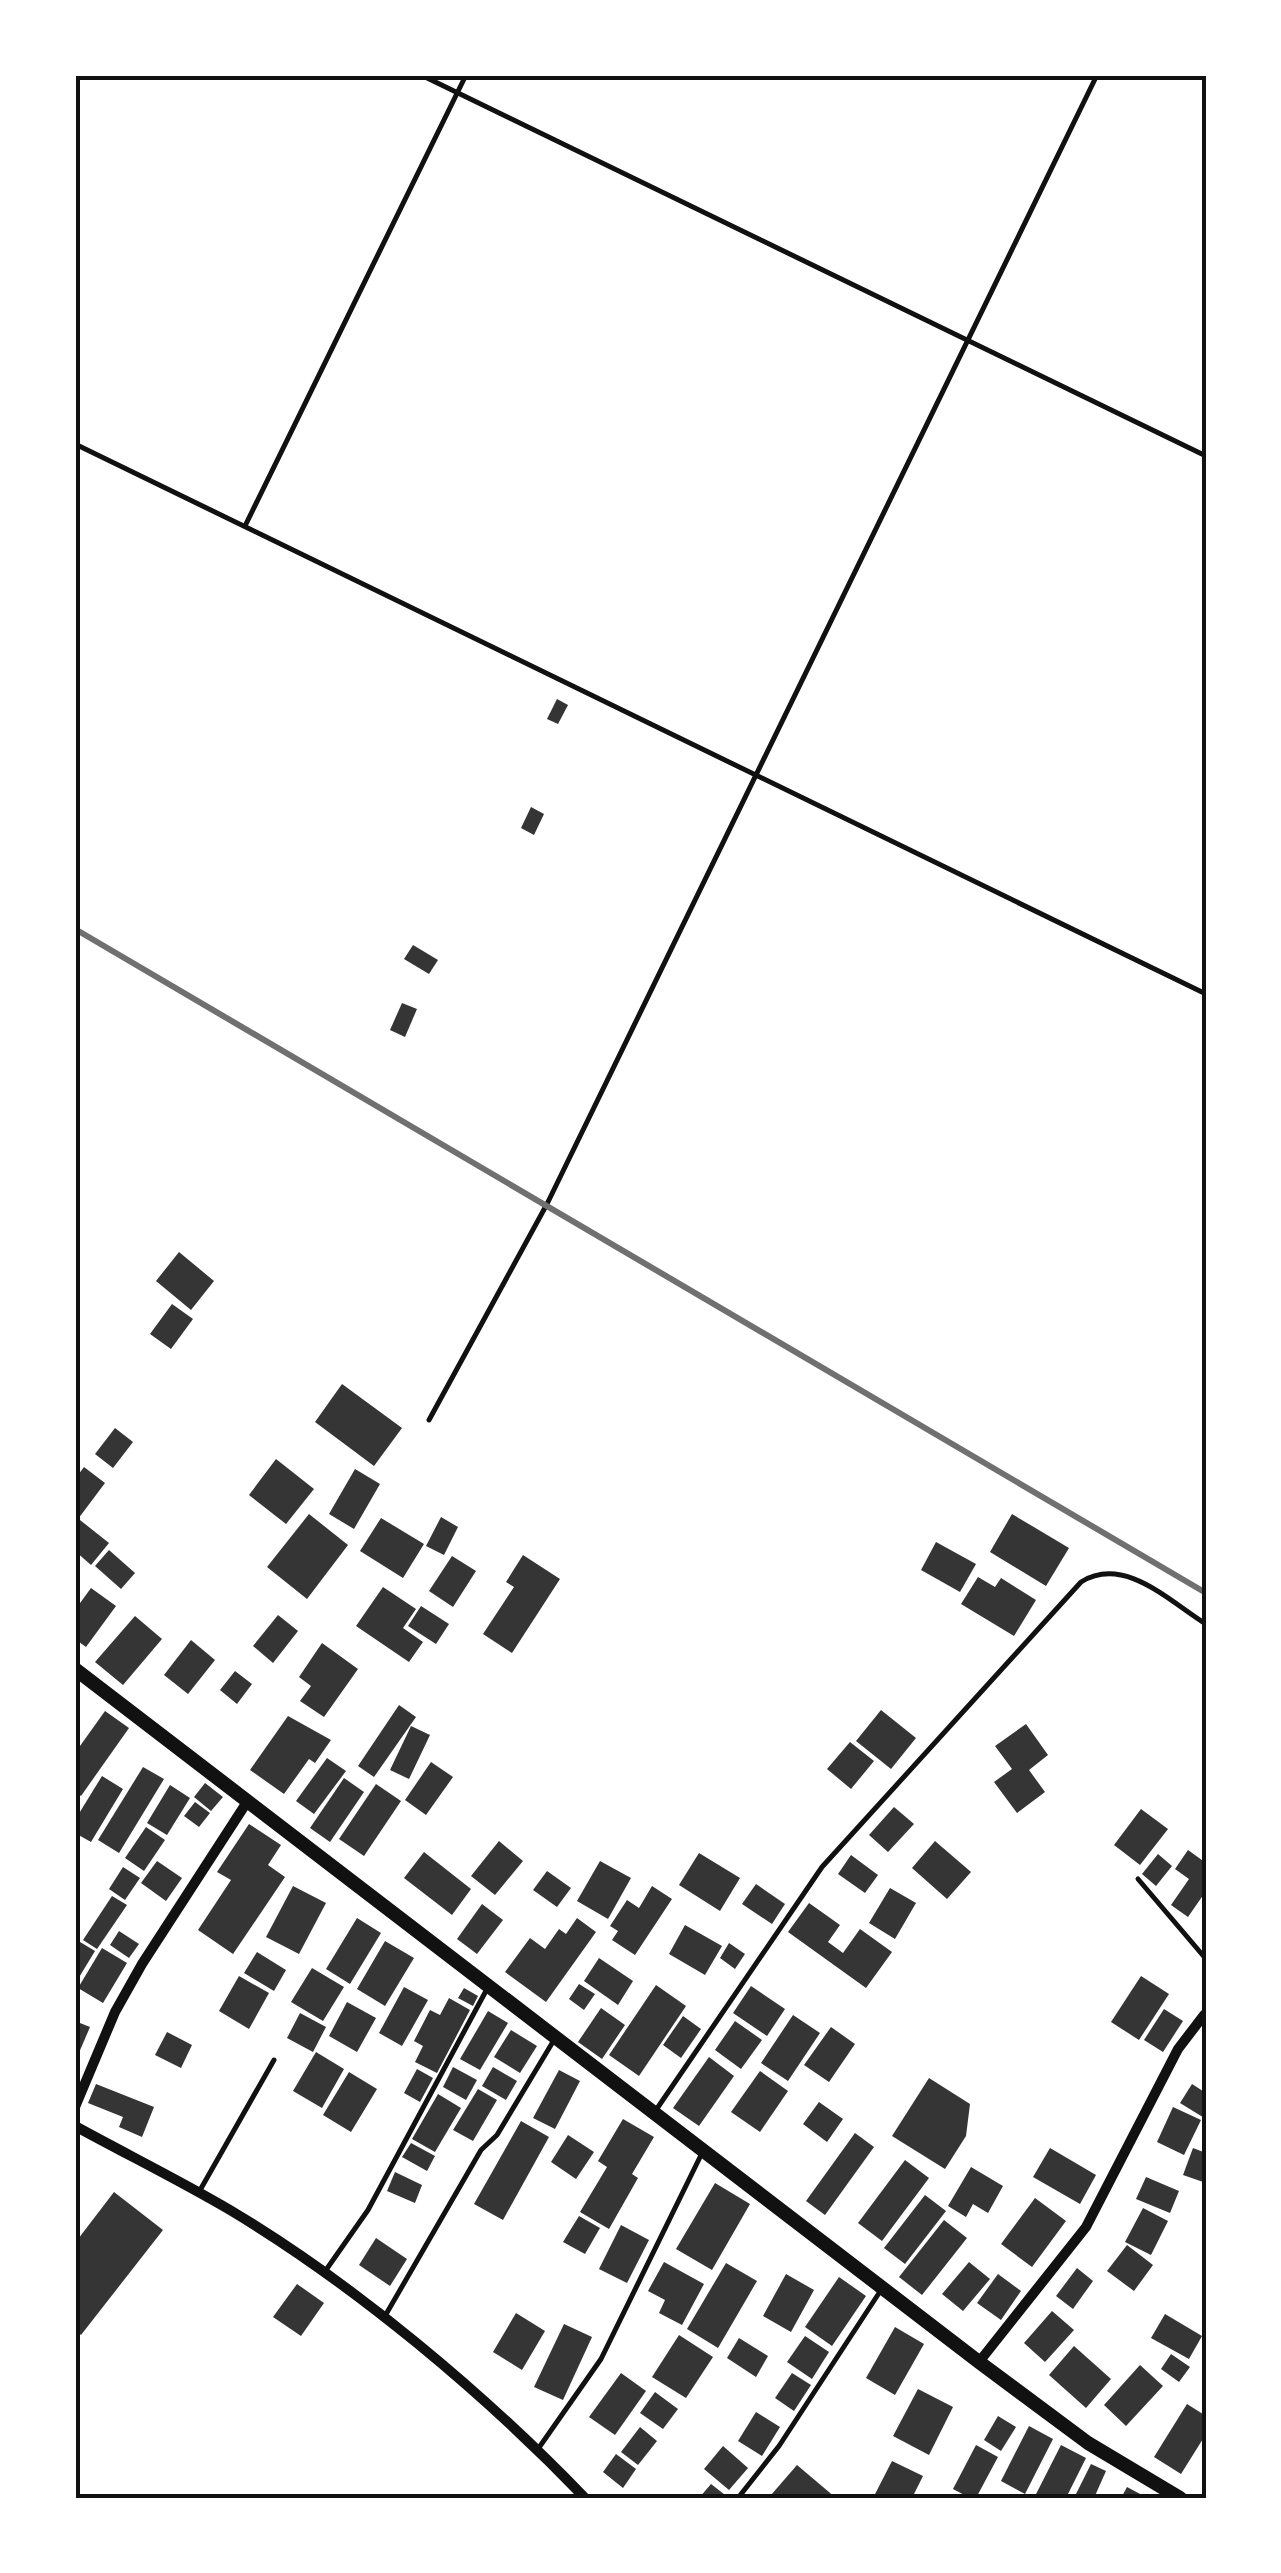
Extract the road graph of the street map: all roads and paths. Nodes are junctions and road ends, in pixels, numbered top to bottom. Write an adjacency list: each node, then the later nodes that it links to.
1 (421, 75): 4 (lane)
2 (466, 75): 4 (lane)
3 (1097, 75): 5 (lane)
4 (457, 92): 5 (lane); 8 (lane)
5 (970, 341): 7 (lane); 9 (lane)
6 (75, 444): 8 (lane)
7 (1206, 456)
8 (245, 526): 9 (lane)
9 (756, 776): 10 (lane); 11 (lane)
10 (1206, 994)
11 (429, 1420)
12 (1206, 1624): 22 (lane)
13 (75, 1669): 14 (street)
14 (246, 1802): 17 (street); 21 (street)
15 (1138, 1879): 16 (lane)
16 (1206, 1960)
17 (488, 1987): 19 (street); 26 (lane)
18 (1205, 2015): 29 (street)
19 (556, 2038): 22 (street); 28 (lane)
20 (274, 2060): 25 (lane)
21 (75, 2106)
22 (654, 2112): 24 (street)
23 (75, 2126): 25 (street)
24 (704, 2149): 27 (street); 30 (lane)
25 (199, 2193): 26 (street)
26 (322, 2275): 28 (street)
27 (883, 2287): 29 (street); 32 (lane)
28 (382, 2319): 30 (street)
29 (978, 2362): 33 (street)
30 (538, 2449): 31 (street)
31 (585, 2498)
32 (738, 2498)
33 (1180, 2498)

